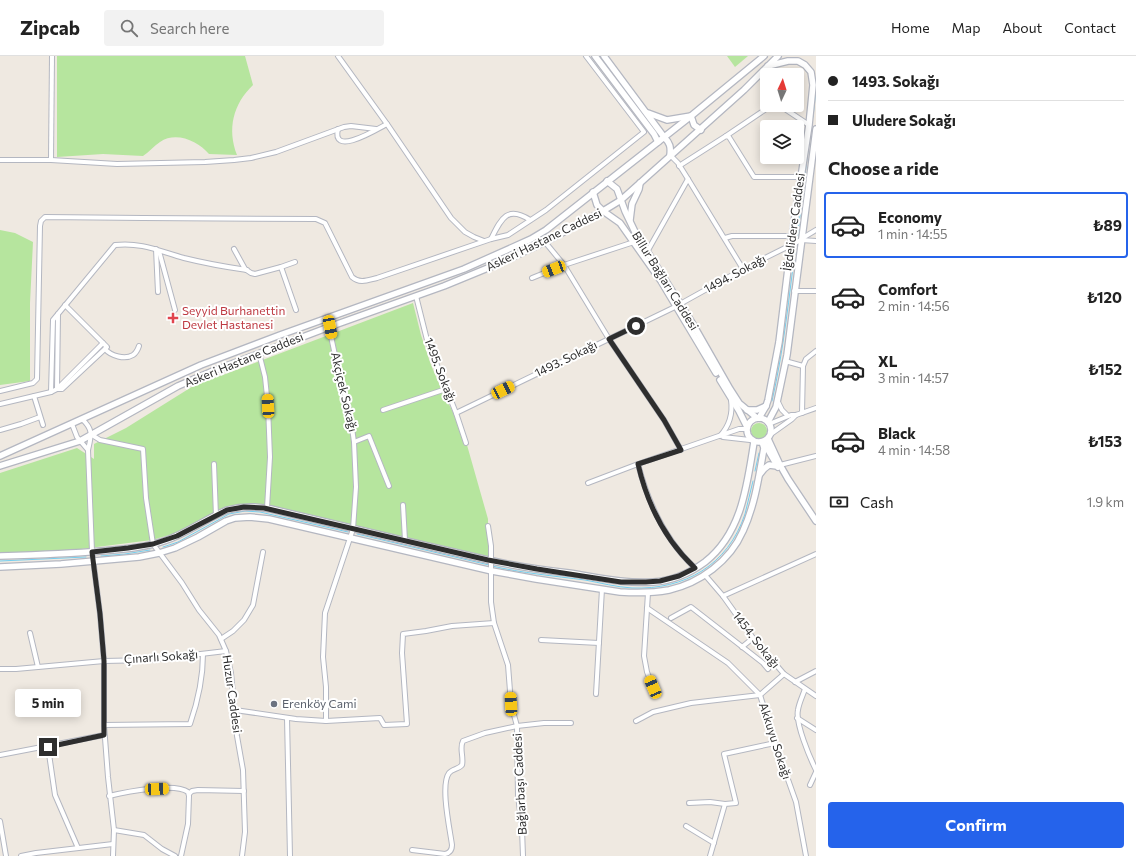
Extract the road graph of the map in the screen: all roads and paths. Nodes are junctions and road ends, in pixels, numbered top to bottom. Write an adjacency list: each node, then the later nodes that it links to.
1 (52, 56): 25 (street)
2 (338, 56): 13 (street)
3 (586, 56): 34 (street)
4 (595, 56): 21 (street)
5 (604, 56): 11 (street)
6 (764, 56): 12 (street)
7 (778, 56): 8 (street, Askeri Hastane Caddesi)
8 (768, 66): 14 (street, İğdelidere Caddesi); 18 (street, Askeri Hastane Caddesi)
9 (762, 112): 19 (street)
10 (789, 112): 14 (street)
11 (646, 113): 12 (street); 20 (street)
12 (691, 116): 18 (street); 20 (street)
13 (386, 124): 17 (street); 40 (street)
14 (809, 126): 27 (street, İğdelidere Caddesi)
15 (338, 129): 17 (street); 17 (street); 25 (street)
16 (816, 129): 22 (street, İğdelidere Caddesi)
17 (376, 130)
18 (701, 130): 23 (street, Askeri Hastane Caddesi)
19 (726, 136): 26 (street); 27 (street)
20 (664, 137): 21 (street); 23 (street)
21 (658, 142): 29 (street)
22 (815, 145): 41 (street, İğdelidere Caddesi)
23 (670, 155): 26 (street); 30 (street, Askeri Hastane Caddesi)
24 (0, 160): 25 (street)
25 (51, 160)
26 (679, 166): 28 (street)
27 (800, 177): 37 (street, İğdelidere Caddesi)
28 (688, 179): 38 (street); 48 (street)
29 (607, 181): 31 (street); 32 (street, Billur Bağları Caddesi)
30 (640, 183): 32 (street, Askeri Hastane Caddesi); 35 (street)
31 (593, 192): 33 (street, Billur Bağları Caddesi); 92 (street, Askeri Hastane Caddesi)
32 (621, 200): 33 (street, Askeri Hastane Caddesi); 35 (street, Billur Bağları Caddesi)
33 (603, 211): 43 (street, Askeri Hastane Caddesi); 44 (street, Billur Bağları Caddesi)
34 (530, 220): 39 (street); 39 (street)
35 (630, 221): 48 (street, Billur Bağları Caddesi)
36 (816, 230): 41 (street)
37 (792, 236): 38 (street); 45 (street, İğdelidere Caddesi)
38 (725, 238): 52 (street)
39 (491, 239): 40 (street)
40 (485, 241): 76 (street)
41 (800, 241): 42 (street); 45 (street, 1494. Sokağı); 56 (street, İğdelidere Caddesi)
42 (816, 241)
43 (545, 242): 50 (street); 58 (street, Askeri Hastane Caddesi)
44 (634, 242): 50 (street); 60 (street, Billur Bağları Caddesi)
45 (793, 244): 52 (street, 1494. Sokağı); 82 (street, İğdelidere Caddesi)
46 (234, 248): 53 (street)
47 (158, 250): 53 (street); 57 (street); 59 (street); 61 (street)
48 (647, 252): 60 (street, Billur Bağları Caddesi)
49 (296, 262): 51 (street)
50 (564, 265): 54 (street); 65 (street)
51 (281, 267): 53 (street); 62 (street)
52 (743, 269): 60 (street, 1494. Sokağı)
53 (247, 270)
54 (532, 278)
55 (816, 290): 56 (street)
56 (794, 291): 71 (street, İğdelidere Caddesi)
57 (158, 292)
58 (416, 296): 64 (street, Askeri Hastane Caddesi); 75 (street, 1495. Sokağı)
59 (65, 305): 63 (street); 66 (street)
60 (678, 305): 65 (street, 1493. Sokağı); 73 (street, Billur Bağları Caddesi)
61 (175, 310)
62 (296, 310)
63 (58, 314): 74 (street); 77 (street)
64 (330, 327): 70 (street, Askeri Hastane Caddesi); 103 (street, Akçiçek Sokağı)
65 (609, 339): 86 (street, 1493. Sokağı); 106 (street)
66 (103, 343): 68 (street); 74 (street)
67 (139, 346): 68 (street)
68 (105, 349): 74 (street)
69 (816, 350): 72 (street)
70 (259, 353): 98 (street, Askeri Hastane Caddesi); 119 (street)
71 (786, 361): 72 (street); 80 (street, İğdelidere Caddesi)
72 (803, 366): 87 (street)
73 (724, 382): 79 (street); 85 (street)
74 (57, 389): 77 (street)
75 (446, 389): 84 (street); 86 (street, 1495. Sokağı)
76 (0, 391)
77 (51, 392): 78 (street)
78 (34, 396): 81 (street); 90 (street)
79 (731, 398): 96 (street); 99 (street)
80 (777, 400): 89 (street); 93 (street, İğdelidere Caddesi)
81 (0, 404)
82 (766, 406): 85 (street); 91 (street, İğdelidere Caddesi)
83 (816, 408): 87 (street)
84 (384, 410)
85 (746, 410): 91 (street)
86 (456, 413): 104 (street, 1495. Sokağı)
87 (802, 413): 88 (street)
88 (796, 415): 89 (street); 100 (street)
89 (788, 416): 93 (street)
90 (40, 417): 94 (street); 97 (street)
91 (758, 418): 93 (street); 96 (street)
92 (82, 419): 95 (street, Askeri Hastane Caddesi); 98 (street)
93 (768, 423): 100 (street)
94 (44, 424)
95 (72, 424): 101 (street); 107 (street, Askeri Hastane Caddesi)
96 (746, 428): 99 (street); 102 (street)
97 (0, 430)
98 (92, 435): 101 (street, Askeri Hastane Caddesi); 105 (street); 126 (street)
99 (718, 437): 102 (street); 106 (street)
100 (766, 439): 102 (street); 111 (street); 114 (street)
101 (80, 441): 105 (street); 112 (street, Askeri Hastane Caddesi)
102 (752, 441): 113 (street)
103 (354, 442): 117 (street); 123 (street, Akçiçek Sokağı)
104 (466, 443)
105 (88, 450): 127 (street)
106 (681, 450): 110 (street)
107 (0, 456)
108 (816, 456): 111 (street)
109 (214, 464): 120 (street)
110 (638, 464): 115 (street); 135 (street)
111 (778, 465): 114 (street); 121 (street)
112 (0, 466)
113 (749, 474): 116 (street); 135 (street)
114 (759, 476): 116 (street)
115 (588, 483)
116 (758, 483): 137 (street)
117 (389, 486)
118 (403, 505): 125 (street)
119 (267, 508): 120 (street); 123 (street)
120 (216, 516): 126 (street)
121 (816, 521)
122 (488, 526): 132 (street, Bağlarbaşı Caddesi)
123 (353, 529): 124 (street, Akçiçek Sokağı); 125 (street)
124 (350, 538): 129 (street); 136 (street); 168 (street, Akçiçek Sokağı)
125 (405, 540): 132 (street)
126 (153, 544): 127 (street); 129 (street, Huzur Caddesi)
127 (92, 552): 131 (street); 133 (street)
128 (263, 552): 146 (street)
129 (159, 553): 133 (street); 146 (street, Huzur Caddesi)
130 (816, 554): 140 (street)
131 (0, 556)
132 (491, 561): 135 (street); 136 (street, Bağlarbaşı Caddesi)
133 (93, 562): 134 (street); 152 (street)
134 (0, 567)
135 (695, 568)
136 (492, 571): 138 (street); 143 (street, Bağlarbaşı Caddesi)
137 (705, 575): 139 (street); 140 (street, 1454. Sokağı)
138 (602, 589): 139 (street); 148 (street)
139 (648, 592): 141 (street)
140 (723, 596): 145 (street, 1454. Sokağı)
141 (647, 608): 159 (street); 162 (street, Akkuyu Sokağı)
142 (671, 618): 149 (street)
143 (494, 623): 168 (street); 171 (street, Bağlarbaşı Caddesi)
144 (30, 633): 153 (street)
145 (753, 638): 149 (street); 157 (street, 1454. Sokağı)
146 (221, 639): 150 (street, Huzur Caddesi)
147 (541, 640): 148 (street)
148 (599, 643): 161 (street)
149 (742, 646): 155 (street)
150 (226, 651): 151 (street, Çınarlı Sokağı); 164 (street, Huzur Caddesi)
151 (203, 654): 152 (street, Çınarlı Sokağı); 170 (street)
152 (104, 661): 153 (street, Çınarlı Sokağı); 170 (street)
153 (38, 667): 154 (street, Çınarlı Sokağı)
154 (0, 669)
155 (768, 669)
156 (816, 671): 158 (street)
157 (784, 674): 158 (street, 1454. Sokağı); 162 (street)
158 (795, 682): 160 (street, 1454. Sokağı)
159 (653, 687)
160 (805, 688): 163 (street, 1454. Sokağı); 166 (street)
161 (596, 694)
162 (760, 695): 167 (street); 174 (street, Akkuyu Sokağı)
163 (816, 696)
164 (235, 710): 165 (street); 179 (street, Huzur Caddesi)
165 (288, 718): 168 (street); 199 (street)
166 (797, 718): 172 (street); 177 (street)
167 (636, 720)
168 (326, 721)
169 (571, 723): 171 (street)
170 (104, 725): 173 (street)
171 (517, 726): 190 (street); 200 (street, Bağlarbaşı Caddesi)
172 (816, 730)
173 (104, 735): 175 (street); 181 (street)
174 (775, 743): 183 (street); 202 (street, Akkuyu Sokağı)
175 (48, 747): 176 (street); 189 (street)
176 (0, 755)
177 (816, 771): 178 (street)
178 (810, 785)
179 (244, 791): 180 (street); 198 (street, Huzur Caddesi)
180 (189, 794): 181 (street); 197 (street)
181 (109, 796): 186 (street)
182 (689, 803): 183 (street)
183 (726, 804): 187 (street)
184 (0, 821): 192 (street)
185 (686, 826): 187 (street)
186 (114, 830): 188 (street); 196 (street)
187 (714, 842): 201 (street)
188 (114, 844): 189 (street); 195 (street)
189 (78, 848): 191 (street)
190 (412, 850)
191 (56, 851): 193 (street); 194 (street)
192 (6, 856)
193 (21, 856)
194 (56, 856)
195 (113, 856)
196 (175, 856)
197 (181, 856)
198 (242, 856)
199 (290, 856)
200 (523, 856)
201 (710, 856)
202 (806, 856)

